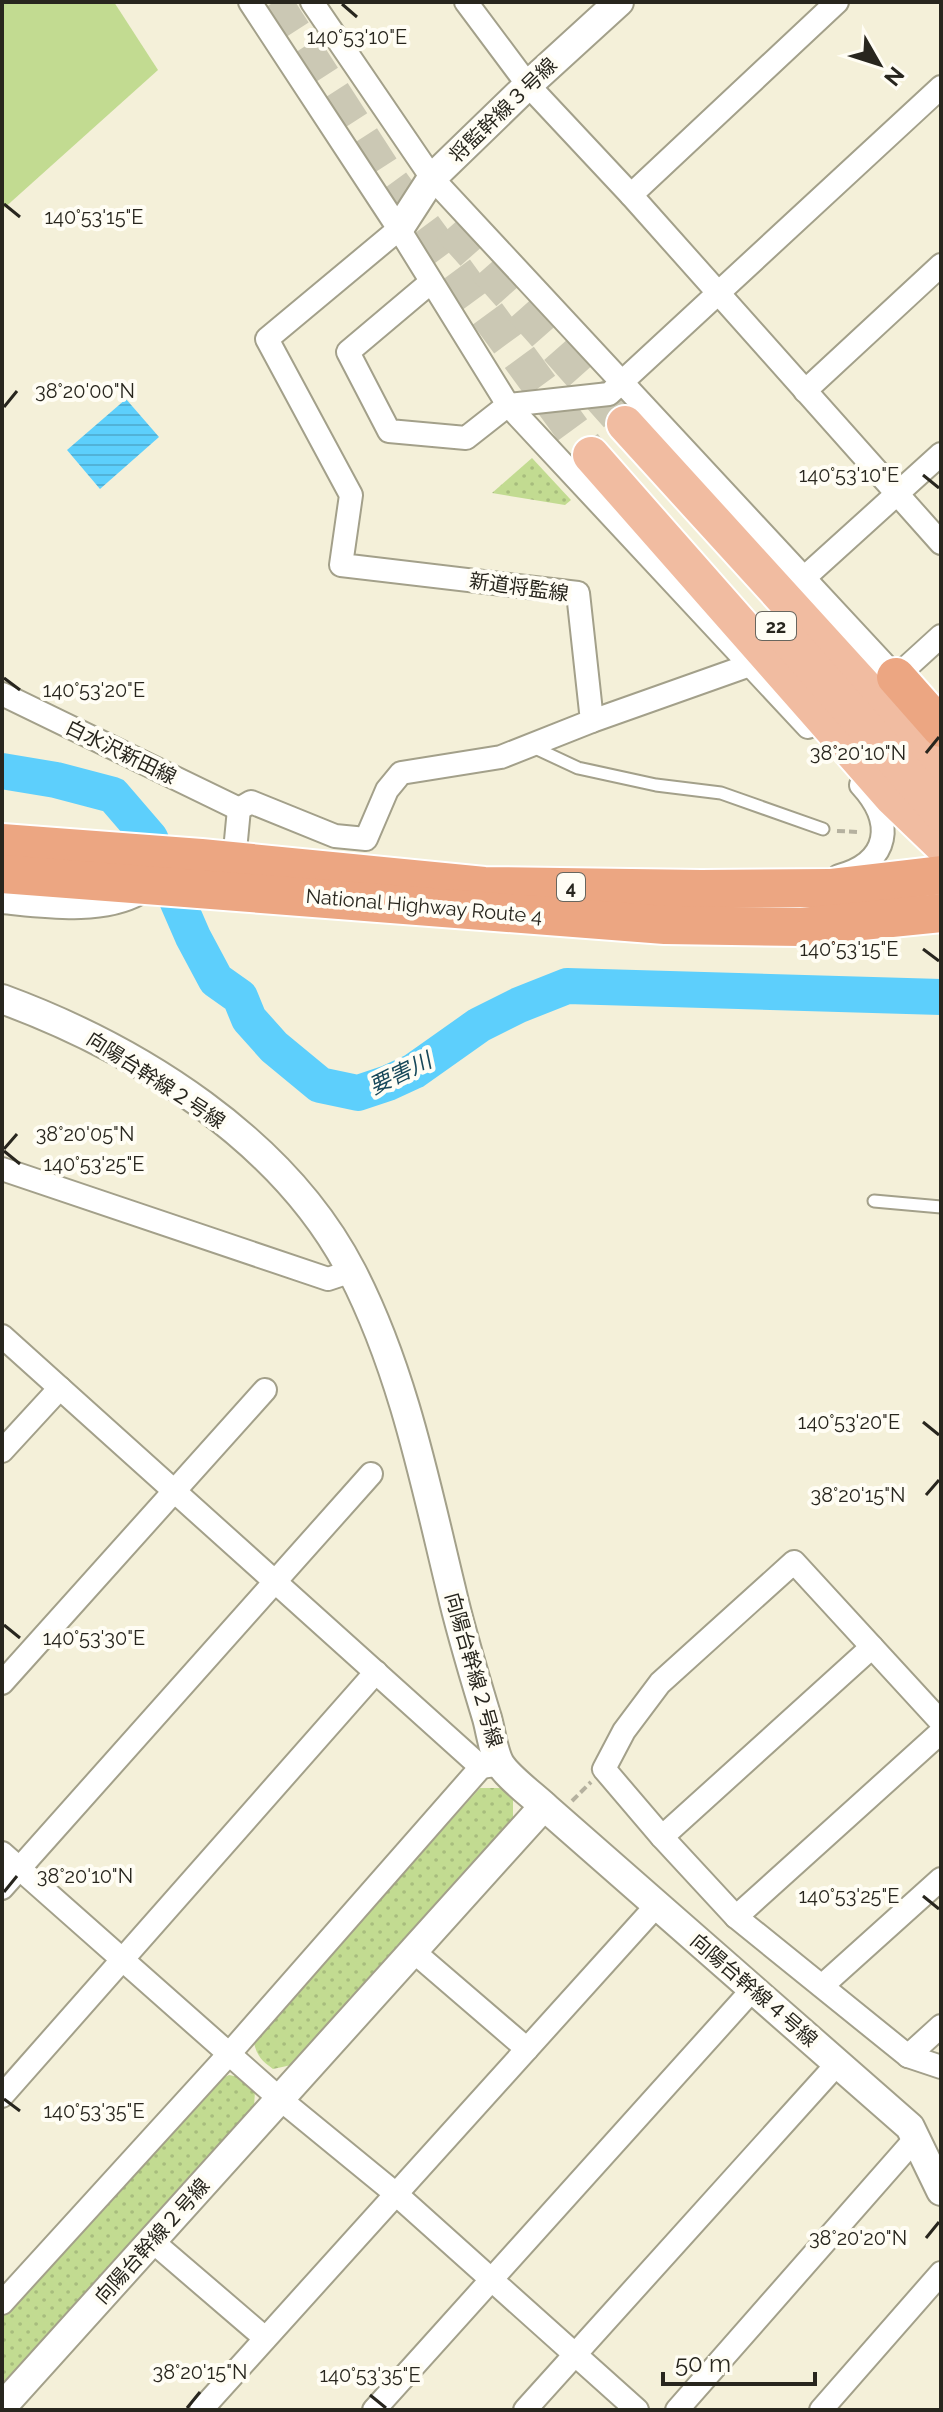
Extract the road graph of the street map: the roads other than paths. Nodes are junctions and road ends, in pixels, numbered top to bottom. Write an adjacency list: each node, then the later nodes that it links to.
1 (250, 2): 10 (street)
2 (312, 2): 8 (street)
3 (466, 2): 6 (street)
4 (619, 2): 6 (street, 将監幹線３号線)
5 (837, 2): 9 (street)
6 (528, 85): 8 (street, 将監幹線３号線); 9 (street)
7 (941, 87): 13 (street)
8 (432, 178): 10 (street, 将監幹線３号線); 14 (street)
9 (631, 195): 13 (street)
10 (399, 229): 12 (street); 26 (street, 新道将監線)
11 (941, 265): 15 (street)
12 (431, 282): 16 (street); 16 (street)
13 (717, 292): 14 (street); 15 (street)
14 (623, 381): 16 (street); 21 (street)
15 (805, 391): 19 (street)
16 (508, 405): 23 (street)
17 (609, 439): 29 (main road, 22); 31 (main road, 22); 34 (main road)
18 (941, 454): 19 (street)
19 (896, 495): 20 (street); 21 (street)
20 (941, 543)
21 (804, 578): 24 (street)
22 (941, 636): 24 (street)
23 (750, 665): 26 (street); 39 (street)
24 (896, 677): 27 (highway)
25 (2, 694): 30 (street, 白水沢新田線)
26 (592, 721): 28 (street)
27 (941, 728)
28 (527, 745): 30 (street); 32 (lane)
29 (941, 771)
30 (239, 809): 35 (street)
31 (941, 813)
32 (827, 829)
33 (2, 843): 36 (highway, National Highway Route 4 / 4)
34 (941, 844)
35 (217, 869): 36 (highway, National Highway Route 4 / 4); 39 (highway, National Highway Route 4 / 4); 41 (highway, National Highway Route 4 / 4)
36 (145, 870): 37 (highway, National Highway Route 4 / 4); 40 (street)
37 (2, 874)
38 (941, 875): 39 (highway, National Highway Route 4 / 4)
39 (793, 888)
40 (2, 902)
41 (941, 913)
42 (2, 999): 46 (street, 向陽台幹線２号線)
43 (2, 1169): 46 (street)
44 (874, 1201): 45 (lane)
45 (941, 1207)
46 (352, 1271): 59 (street, 向陽台幹線２号線)
47 (2, 1336): 48 (street)
48 (60, 1388): 50 (street); 52 (street)
49 (265, 1390): 52 (street)
50 (2, 1451)
51 (371, 1474): 53 (street)
52 (174, 1491): 53 (street); 56 (street)
53 (275, 1581): 55 (street); 63 (street)
54 (872, 1647): 57 (street); 61 (street); 61 (street)
55 (376, 1672): 59 (street); 69 (street)
56 (2, 1683)
57 (941, 1722)
58 (941, 1732): 67 (street)
59 (490, 1766): 60 (street, 向陽台幹線２号線); 74 (street)
60 (550, 1811): 66 (street, 向陽台幹線４号線); 68 (street, 向陽台幹線２号線)
61 (662, 1837): 67 (street)
62 (2, 1853): 63 (street)
63 (20, 1869): 65 (street); 69 (street)
64 (941, 1879): 70 (street)
65 (2, 1888)
66 (657, 1905): 71 (street, 向陽台幹線４号線); 73 (street)
67 (736, 1917): 70 (street)
68 (413, 1951): 73 (street); 79 (street, 向陽台幹線２号線)
69 (122, 1960): 74 (street); 78 (street)
70 (822, 1986): 75 (street)
71 (753, 1989): 76 (street, 向陽台幹線４号線); 85 (street)
72 (941, 2026): 75 (street)
73 (527, 2049): 82 (street)
74 (229, 2054): 79 (street); 86 (street)
75 (908, 2056): 77 (street)
76 (838, 2063): 80 (street, 向陽台幹線４号線); 88 (street)
77 (941, 2067)
78 (2, 2096)
79 (280, 2099): 82 (street); 83 (street, 向陽台幹線２号線)
80 (929, 2133): 81 (street, 向陽台幹線４号線); 94 (street)
81 (941, 2191)
82 (396, 2194): 85 (street); 87 (street)
83 (152, 2241): 87 (street); 89 (street, 向陽台幹線２号線)
84 (941, 2273): 95 (street)
85 (491, 2279): 88 (street); 91 (street)
86 (2, 2303)
87 (265, 2338): 90 (street)
88 (575, 2354): 92 (street); 93 (street)
89 (2, 2407)
90 (201, 2410)
91 (374, 2410)
92 (525, 2410)
93 (637, 2410)
94 (677, 2410)
95 (821, 2410)

